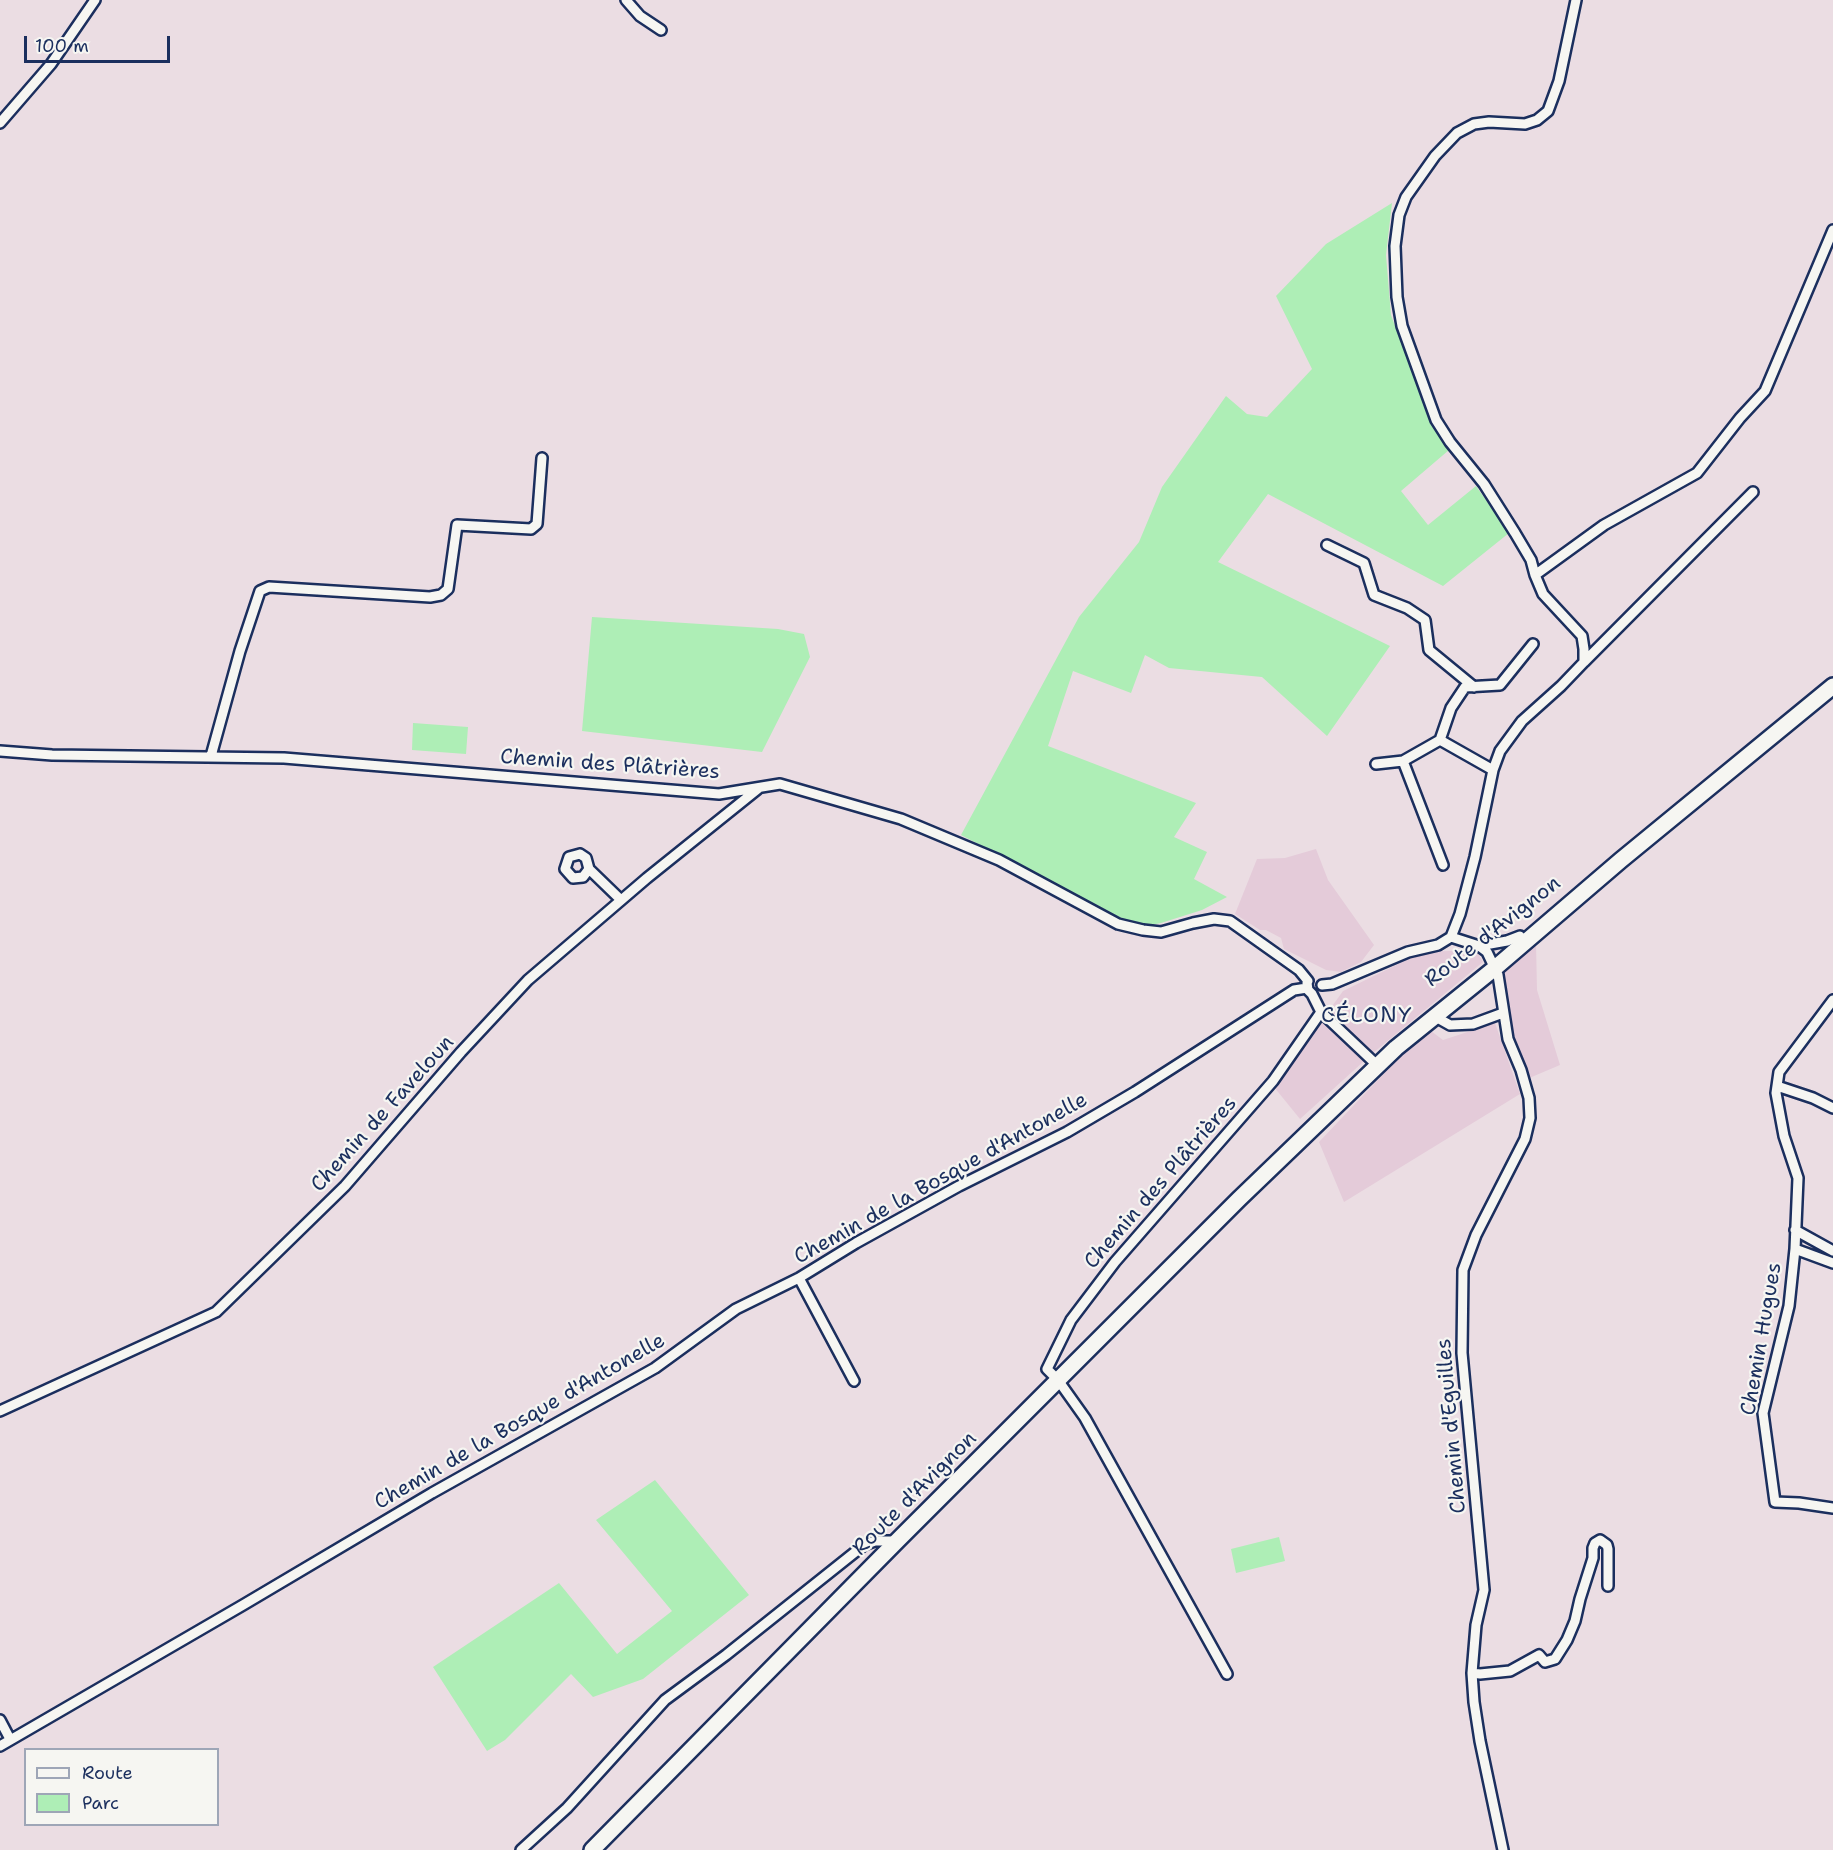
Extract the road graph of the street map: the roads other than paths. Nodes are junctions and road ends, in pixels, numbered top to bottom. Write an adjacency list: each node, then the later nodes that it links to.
1 (95, 0): 5 (street)
2 (626, 0): 4 (street)
3 (1576, 0): 10 (street)
4 (661, 30)
5 (0, 123)
6 (1833, 230): 10 (street)
7 (542, 458): 17 (street)
8 (1753, 492): 12 (street)
9 (1327, 545): 14 (street)
10 (1534, 575): 12 (street)
11 (1533, 644): 14 (street)
12 (1584, 662): 20 (street)
13 (1833, 686): 22 (main road, Route d'Avignon)
14 (1474, 687): 15 (street)
15 (1440, 740): 18 (street); 20 (street)
16 (0, 751): 17 (street, Chemin des Plâtrières)
17 (211, 756): 21 (street, Chemin des Plâtrières)
18 (1403, 761): 19 (street); 23 (street)
19 (1376, 764)
20 (1492, 770): 27 (street)
21 (759, 787): 25 (street, Chemin de Faveloun); 30 (street, Chemin des Plâtrières)
22 (1621, 860): 26 (main road, Route d'Avignon); 29 (main road, Route d'Avignon)
23 (1443, 865)
24 (589, 869): 25 (street)
25 (621, 900): 45 (street, Chemin de Faveloun)
26 (1520, 936): 28 (street); 29 (main road, Route d'Avignon)
27 (1450, 938): 28 (street); 30 (street)
28 (1479, 946): 29 (street)
29 (1493, 964): 33 (street, Chemin d'Eguilles); 34 (main road, Route d'Avignon); 35 (main road, Route d'Avignon)
30 (1309, 988): 32 (street); 42 (street, Chemin de la Bosque d'Antonelle)
31 (1833, 1000): 36 (street, Chemin Hugues)
32 (1321, 1012): 35 (street); 43 (street, Chemin des Plâtrières)
33 (1503, 1013): 34 (street); 49 (street, Chemin d'Eguilles)
34 (1434, 1016): 35 (main road, Route d'Avignon)
35 (1375, 1064): 43 (main road, Route d'Avignon)
36 (1777, 1086): 37 (street); 38 (street, Chemin Hugues)
37 (1833, 1108)
38 (1795, 1230): 39 (street, Chemin Hugues); 40 (street)
39 (1795, 1249): 41 (street); 46 (street, Chemin Hugues)
40 (1833, 1251)
41 (1833, 1263)
42 (800, 1278): 44 (street); 52 (street, Chemin de la Bosque d'Antonelle)
43 (1058, 1380): 47 (main road, Route d'Avignon); 50 (street)
44 (854, 1381)
45 (0, 1411)
46 (1833, 1508)
47 (897, 1541): 54 (street); 55 (main road, Route d'Avignon)
48 (1608, 1586): 49 (street)
49 (1472, 1673): 56 (street, Chemin d'Eguilles)
50 (1227, 1674)
51 (0, 1720): 52 (street)
52 (10, 1739): 53 (street, Chemin de la Bosque d'Antonelle)
53 (0, 1746)
54 (521, 1850)
55 (592, 1850)
56 (1503, 1850)

